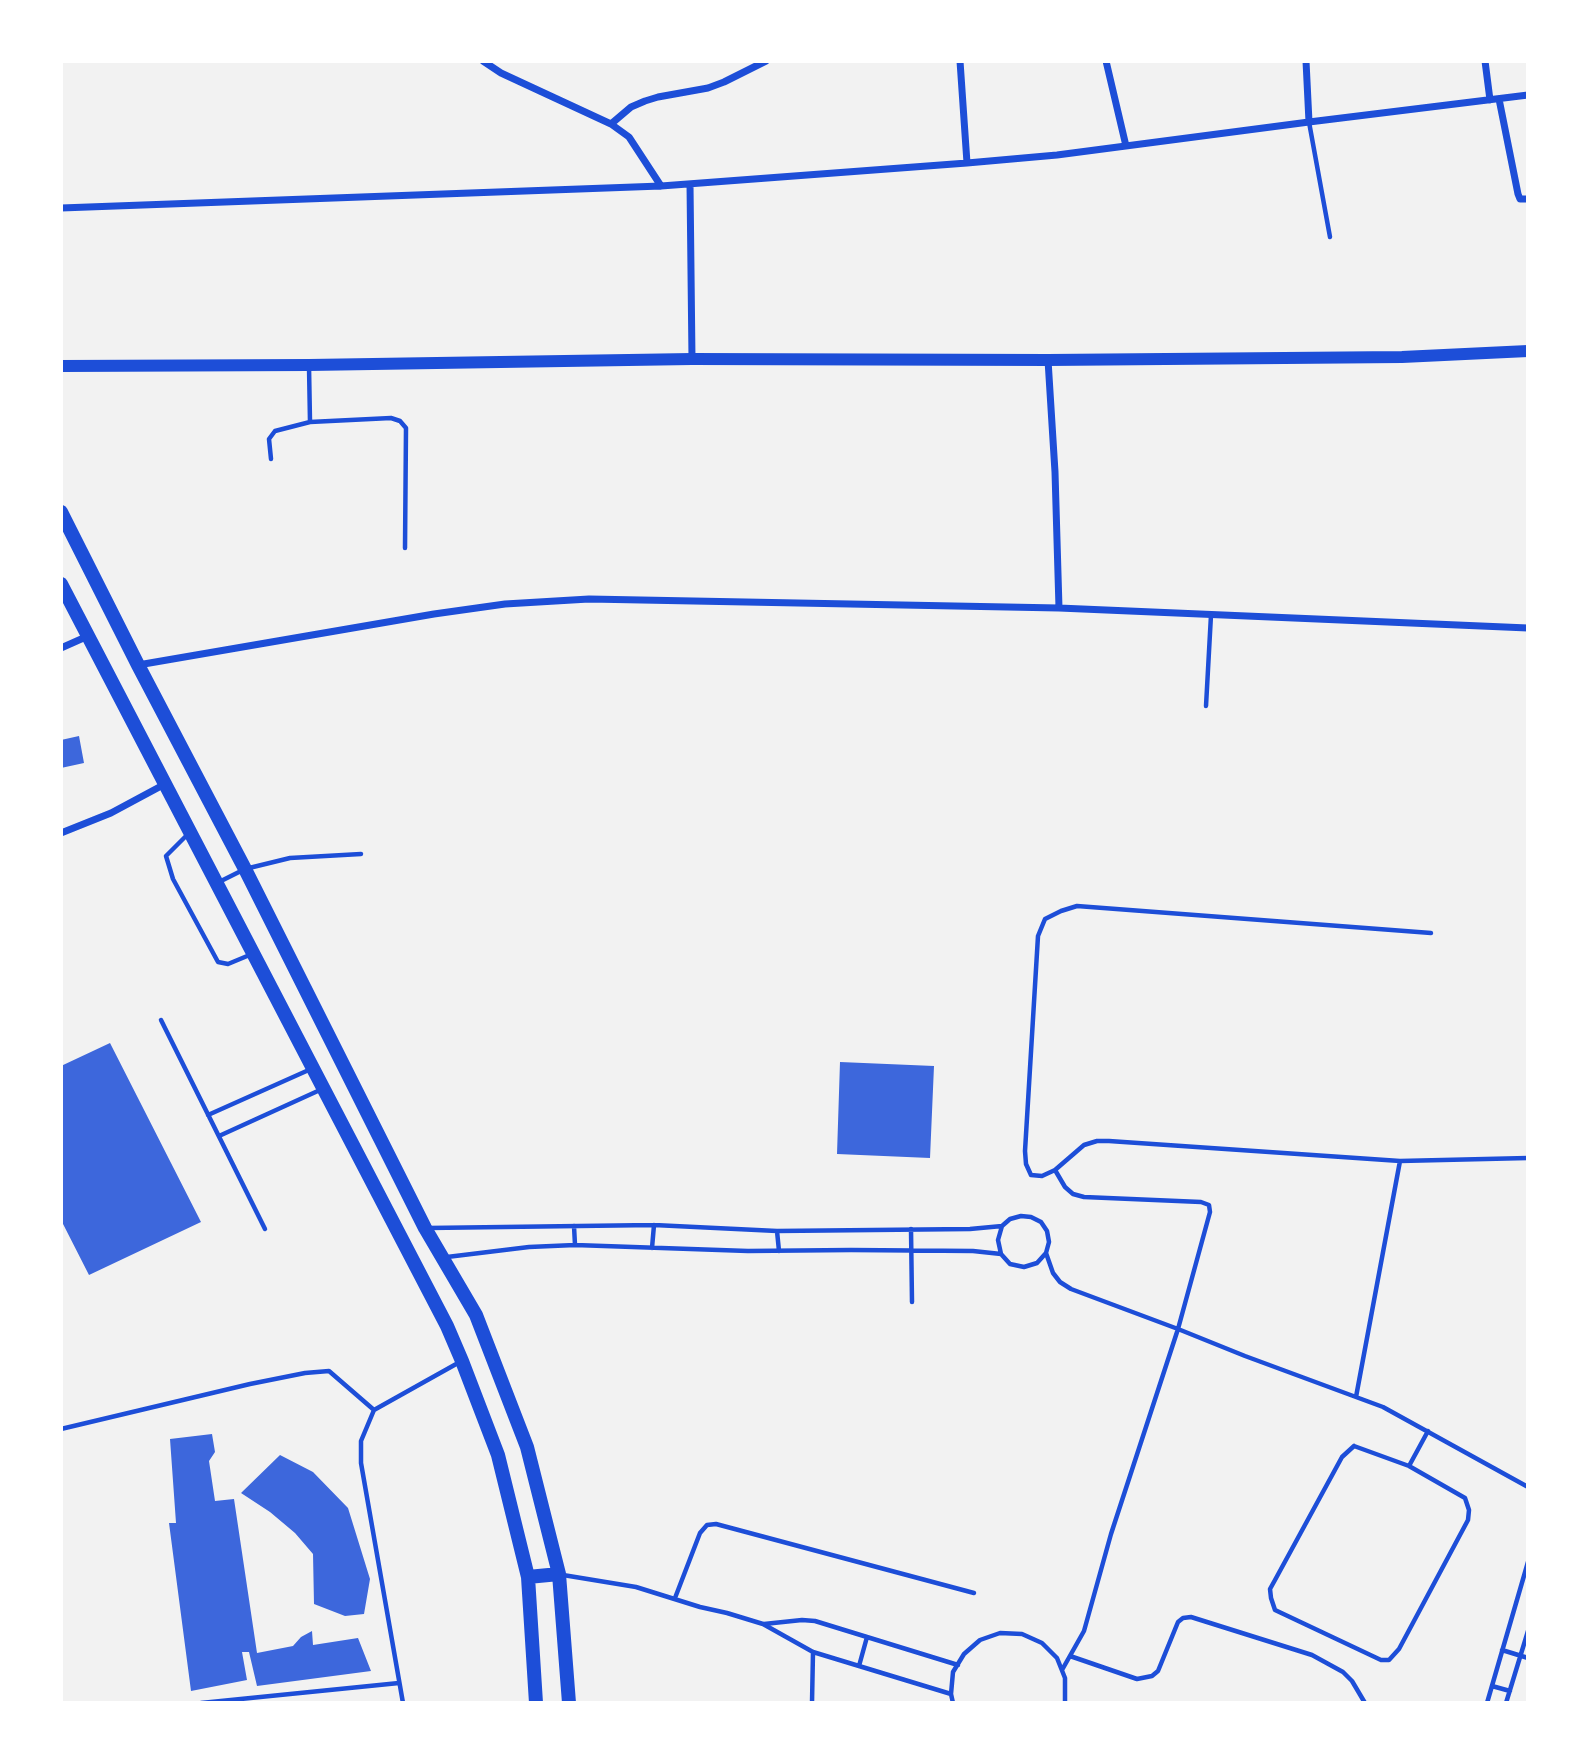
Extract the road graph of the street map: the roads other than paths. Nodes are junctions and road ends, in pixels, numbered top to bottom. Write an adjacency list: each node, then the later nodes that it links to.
1 (483, 61): 11 (street)
2 (766, 61): 11 (street)
3 (960, 61): 13 (street)
4 (1106, 61): 12 (street)
5 (1306, 61): 10 (street)
6 (1485, 61): 9 (street)
7 (1528, 96): 8 (street)
8 (1499, 99): 9 (street); 16 (street)
9 (1490, 100): 10 (street)
10 (1309, 122): 12 (street); 18 (lane)
11 (611, 124): 15 (street)
12 (1126, 146): 13 (street)
13 (967, 163): 14 (street)
14 (690, 184): 15 (street); 20 (street)
15 (661, 186): 17 (street)
16 (1528, 199)
17 (61, 208)
18 (1330, 237)
19 (1528, 351): 21 (street)
20 (692, 359): 21 (street); 22 (street)
21 (1048, 360): 29 (street)
22 (309, 365): 23 (street); 24 (lane)
23 (61, 366)
24 (310, 422): 25 (lane); 27 (lane)
25 (271, 460)
26 (61, 512): 34 (main road)
27 (405, 548)
28 (61, 584): 32 (main road)
29 (1059, 608): 30 (street); 34 (street)
30 (1211, 615): 31 (street); 35 (lane)
31 (1528, 628)
32 (88, 636): 33 (street); 36 (main road)
33 (61, 648)
34 (138, 665): 40 (main road)
35 (1206, 706)
36 (165, 784): 37 (street); 38 (main road)
37 (61, 832)
38 (190, 833): 41 (main road); 43 (lane)
39 (361, 854): 40 (lane)
40 (245, 869): 41 (lane); 55 (main road)
41 (216, 883): 43 (main road)
42 (1431, 933): 51 (lane)
43 (252, 954): 45 (main road)
44 (161, 1020): 47 (lane)
45 (312, 1069): 46 (main road); 47 (lane)
46 (323, 1089): 48 (lane); 68 (main road)
47 (208, 1115): 48 (lane)
48 (219, 1136): 56 (lane)
49 (1528, 1158): 50 (lane)
50 (1400, 1161): 51 (lane); 69 (lane)
51 (1055, 1170): 67 (lane)
52 (654, 1225): 53 (lane); 58 (lane); 60 (lane)
53 (574, 1226): 55 (lane); 59 (lane)
54 (1002, 1226): 57 (lane); 63 (lane); 64 (lane)
55 (425, 1228): 65 (main road)
56 (265, 1229)
57 (911, 1230): 58 (lane); 62 (lane)
58 (778, 1231): 61 (lane)
59 (575, 1245): 60 (lane); 65 (lane)
60 (652, 1248): 61 (lane)
61 (779, 1251): 62 (lane)
62 (910, 1251): 64 (lane); 66 (lane)
63 (1046, 1253): 64 (lane); 67 (lane)
64 (1001, 1254)
65 (443, 1258): 76 (main road)
66 (912, 1302)
67 (1178, 1329): 69 (lane); 86 (lane)
68 (462, 1361): 70 (lane); 78 (main road)
69 (1356, 1396): 72 (lane)
70 (374, 1410): 71 (lane); 92 (lane)
71 (61, 1429)
72 (1428, 1431): 73 (lane); 74 (lane)
73 (1409, 1466): 73 (lane)
74 (1528, 1487)
75 (1528, 1562): 77 (lane)
76 (559, 1574): 78 (main road); 80 (lane); 99 (main road)
77 (1526, 1574): 84 (lane)
78 (528, 1577): 98 (main road)
79 (974, 1593): 80 (lane)
80 (675, 1598): 81 (lane)
81 (763, 1624): 83 (lane); 85 (lane)
82 (1528, 1631): 87 (lane)
83 (867, 1637): 89 (lane); 90 (lane)
84 (1502, 1650): 87 (lane); 93 (lane)
85 (813, 1652): 90 (lane); 100 (lane)
86 (1070, 1656): 91 (lane); 103 (lane)
87 (1521, 1656): 88 (lane); 94 (lane)
88 (1528, 1658)
89 (958, 1665): 91 (lane); 95 (lane)
90 (859, 1667): 95 (lane)
91 (1062, 1670): 102 (lane)
92 (399, 1683): 96 (lane); 97 (lane)
93 (1492, 1686): 94 (lane); 104 (lane)
94 (1510, 1691): 105 (lane)
95 (951, 1694): 101 (lane)
96 (201, 1703)
97 (403, 1703)
98 (536, 1703)
99 (569, 1703)
100 (812, 1703)
101 (953, 1703)
102 (1065, 1703)
103 (1365, 1703)
104 (1487, 1703)
105 (1506, 1703)

